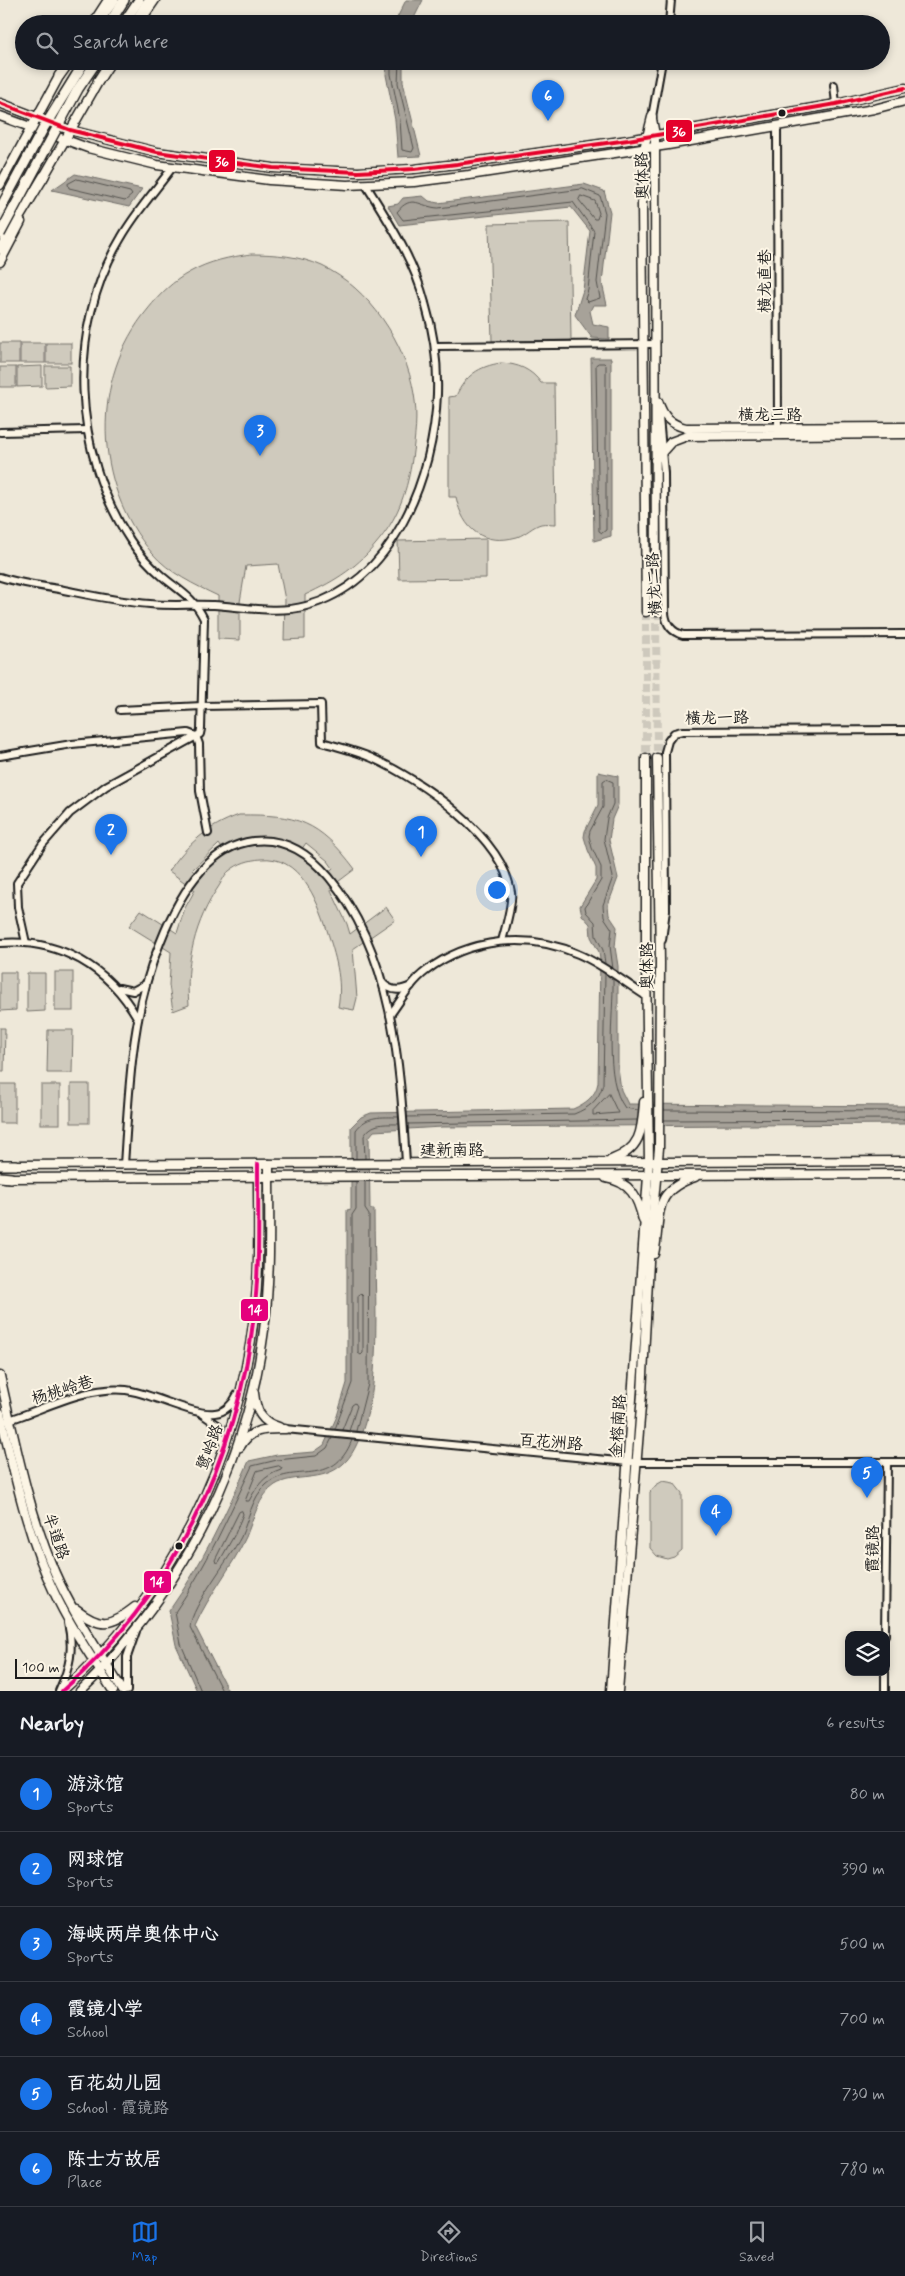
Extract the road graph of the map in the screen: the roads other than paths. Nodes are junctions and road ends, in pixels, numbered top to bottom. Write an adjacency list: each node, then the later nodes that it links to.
1 (108, 0): 8 (main road)
2 (114, 0): 9 (highway)
3 (124, 0): 10 (highway)
4 (139, 0): 11 (highway)
5 (149, 0): 12 (highway)
6 (155, 0): 13 (main road)
7 (671, 0): 14 (street)
8 (99, 15)
9 (103, 15)
10 (115, 15)
11 (128, 15)
12 (140, 15)
13 (144, 15)
14 (670, 15)
15 (63, 70): 20 (highway)
16 (80, 70): 42 (highway, bridge)
17 (91, 70): 43 (highway, bridge)
18 (105, 70): 21 (highway)
19 (660, 70): 28 (street)
20 (59, 76): 29 (main road)
21 (98, 81): 32 (main road)
22 (834, 85): 26 (street)
23 (905, 88): 26 (main road)
24 (903, 102): 30 (main road)
25 (0, 103): 29 (main road)
26 (836, 104): 33 (main road)
27 (0, 116): 31 (main road)
28 (652, 117): 33 (main road, 奥体路); 34 (main road, 奥体路)
29 (37, 118): 31 (main road); 32 (main road)
30 (777, 126): 36 (main road); 52 (street, 横龙直巷)
31 (31, 129): 35 (main road); 41 (main road)
32 (70, 130): 34 (main road); 35 (main road)
33 (655, 135): 34 (main road); 36 (main road, 奥体路)
34 (646, 137): 37 (main road, 奥体路)
35 (64, 140): 38 (main road); 39 (main road)
36 (655, 147): 37 (main road); 46 (main road, 奥体路)
37 (644, 149): 40 (main road); 47 (main road, 奥体路)
38 (172, 168): 40 (main road); 51 (street)
39 (44, 176): 44 (highway); 45 (main road)
40 (366, 184): 48 (street)
41 (0, 185)
42 (0, 209)
43 (0, 234)
44 (0, 249)
45 (0, 262)
46 (656, 344): 47 (street); 49 (main road, 奥体路)
47 (642, 345): 48 (street); 59 (main road, 奥体路)
48 (435, 346): 58 (street)
49 (656, 392): 52 (main road, 横龙三路); 55 (street, 横龙二路); 56 (main road, 奥体路)
50 (905, 427): 52 (main road, 横龙三路)
51 (87, 430): 53 (street); 58 (street)
52 (778, 431): 54 (main road, 横龙三路); 55 (main road, 横龙三路)
53 (0, 432)
54 (905, 434)
55 (662, 451): 56 (main road, 横龙三路); 61 (street, 横龙二路)
56 (656, 460): 60 (main road, 奥体路)
57 (0, 577): 58 (street)
58 (197, 604): 62 (street)
59 (646, 612)
60 (656, 612)
61 (905, 634)
62 (202, 706): 63 (street); 65 (street); 70 (street)
63 (120, 710)
64 (905, 730): 73 (street, 横龙一路)
65 (196, 736): 66 (street); 69 (street); 72 (street)
66 (0, 756)
67 (646, 758): 78 (main road, 奥体路)
68 (657, 758): 73 (main road, 奥体路)
69 (208, 833)
70 (502, 941): 76 (street); 78 (street)
71 (0, 943): 72 (street)
72 (26, 943): 77 (street)
73 (660, 964): 85 (main road, 奥体路)
74 (381, 981): 75 (street); 76 (street); 79 (street)
75 (147, 984): 77 (street); 80 (street)
76 (412, 985): 79 (street)
77 (116, 986): 80 (street)
78 (646, 996): 81 (main road, 奥体路)
79 (390, 1015): 86 (street)
80 (138, 1020): 87 (street)
81 (646, 1067): 83 (main road); 84 (main road, 奥体路)
82 (905, 1161): 85 (main road, 建新南路)
83 (603, 1162): 84 (main road, 建新南路); 86 (main road, 建新南路)
84 (649, 1162): 85 (main road, 建新南路); 95 (main road, 金榕南路)
85 (658, 1162): 95 (main road, 奥体路)
86 (406, 1163): 89 (main road, 建新南路)
87 (124, 1164): 88 (main road, 建新南路); 91 (main road, 建新南路)
88 (258, 1164): 89 (main road, 建新南路); 96 (main road, 鹭岭路)
89 (269, 1164): 97 (main road, 鹭岭路)
90 (0, 1165): 91 (highway)
91 (15, 1165)
92 (704, 1174): 93 (main road, 建新南路); 95 (main road, 建新南路); 101 (main road)
93 (905, 1174)
94 (574, 1175): 95 (main road, 建新南路); 97 (main road, 建新南路); 100 (main road)
95 (652, 1175): 100 (main road, 金榕南路); 101 (main road, 金榕南路)
96 (258, 1176): 97 (main road, 建新南路); 99 (main road, 建新南路); 102 (main road, 鹭岭路)
97 (269, 1176): 104 (main road, 鹭岭路)
98 (0, 1178): 99 (highway)
99 (11, 1178)
100 (645, 1227): 110 (main road, 金榕南路)
101 (650, 1270): 110 (main road, 金榕南路)
102 (247, 1362): 105 (street); 109 (main road, 鹭岭路)
103 (0, 1376): 107 (main road, 半道路)
104 (253, 1388): 108 (main road); 113 (main road, 鹭岭路)
105 (191, 1409): 107 (street, 杨桃岭巷); 109 (street)
106 (0, 1413): 107 (main road, 半道路)
107 (4, 1422): 115 (main road, 半道路); 116 (main road, 半道路)
108 (286, 1429): 110 (street, 百花洲路); 113 (main road)
109 (224, 1449): 114 (main road, 鹭岭路)
110 (632, 1462): 111 (street, 百花洲路); 127 (main road, 金榕南路); 128 (main road, 金榕南路)
111 (887, 1462): 112 (street, 百花洲路); 118 (street, 霞镜路)
112 (905, 1462)
113 (230, 1467): 117 (main road, 鹭岭路)
114 (146, 1598): 115 (main road); 119 (main road, 鹭岭路)
115 (72, 1606): 119 (main road, 半道路)
116 (66, 1614): 119 (main road, 半道路); 122 (street)
117 (138, 1627): 120 (main road, 鹭岭路); 126 (street)
118 (885, 1631)
119 (98, 1657): 120 (main road, 半道路); 122 (main road, 鹭岭路)
120 (103, 1667): 123 (main road, 鹭岭路); 124 (main road, 半道路); 125 (main road, 半道路)
121 (885, 1676): 129 (street)
122 (60, 1691)
123 (80, 1691)
124 (113, 1691)
125 (123, 1691)
126 (127, 1691)
127 (611, 1691)
128 (618, 1691)
129 (884, 1691)

